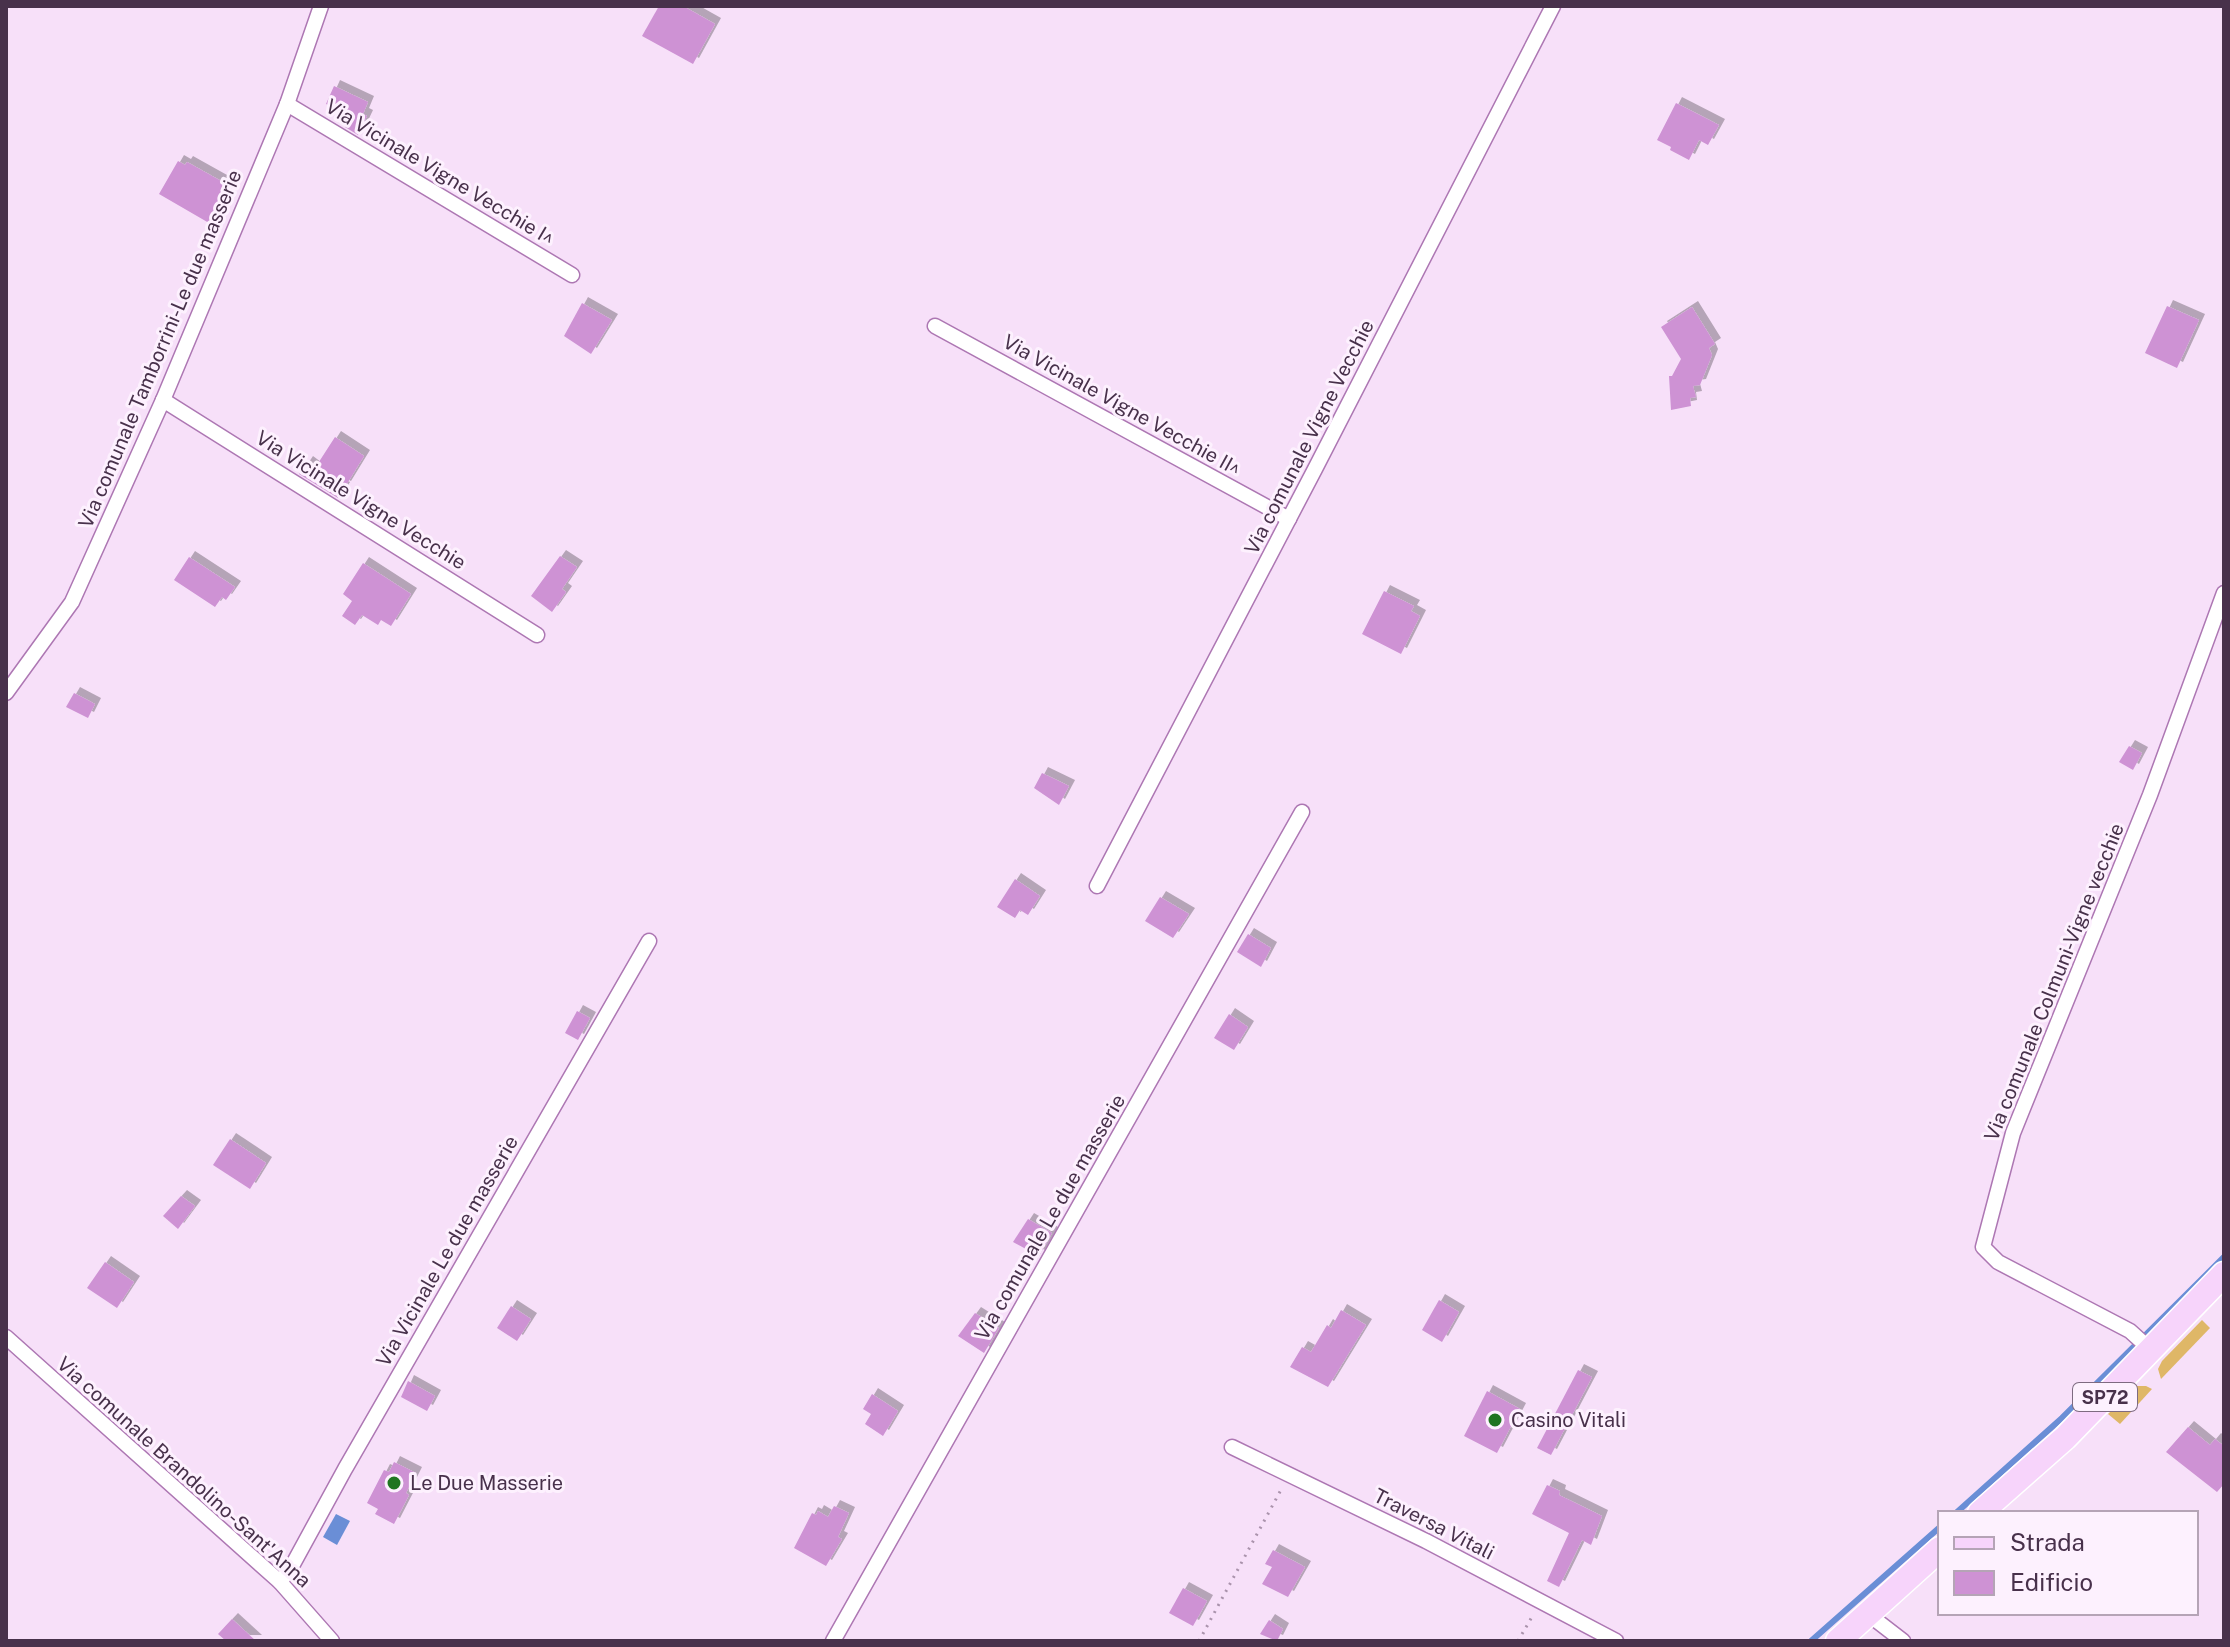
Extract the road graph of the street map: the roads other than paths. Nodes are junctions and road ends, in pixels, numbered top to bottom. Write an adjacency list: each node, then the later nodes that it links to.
1 (321, 6): 3 (street, Via comunale Tamborrini-Le due masserie)
2 (1553, 6): 7 (street, Via comunale Vigne Vecchie)
3 (287, 104): 4 (street, Via Vicinale Vigne Vecchie I^); 6 (street, Via comunale Tamborrini-Le due masserie)
4 (572, 275)
5 (935, 326): 7 (street, Via Vicinale Vigne Vecchie II^)
6 (163, 400): 9 (street, Via Vicinale Vigne Vecchie); 10 (street, Via comunale Tamborrini-Le due masserie)
7 (1289, 519): 12 (street, Via comunale Vigne Vecchie)
8 (2224, 593): 16 (street, Via comunale Colmuni-Vigne vecchie)
9 (537, 635)
10 (6, 693)
11 (1302, 812): 23 (street, Via comunale Le due masserie)
12 (1097, 886)
13 (649, 941): 20 (street, Via Vicinale Le due masserie)
14 (2224, 1274): 16 (main road, SP72)
15 (6, 1337): 20 (street, Via comunale Brandolino-Sant'Anna)
16 (2151, 1350): 18 (main road, SP72)
17 (1232, 1447): 24 (street, Traversa Vitali)
18 (1982, 1511)
19 (1938, 1551): 21 (main road)
20 (280, 1582): 22 (street, Via comunale Brandolino-Sant'Anna)
21 (1868, 1614): 25 (main road); 26 (street)
22 (332, 1641)
23 (833, 1641)
24 (1616, 1641)
25 (1838, 1641)
26 (1903, 1641)

